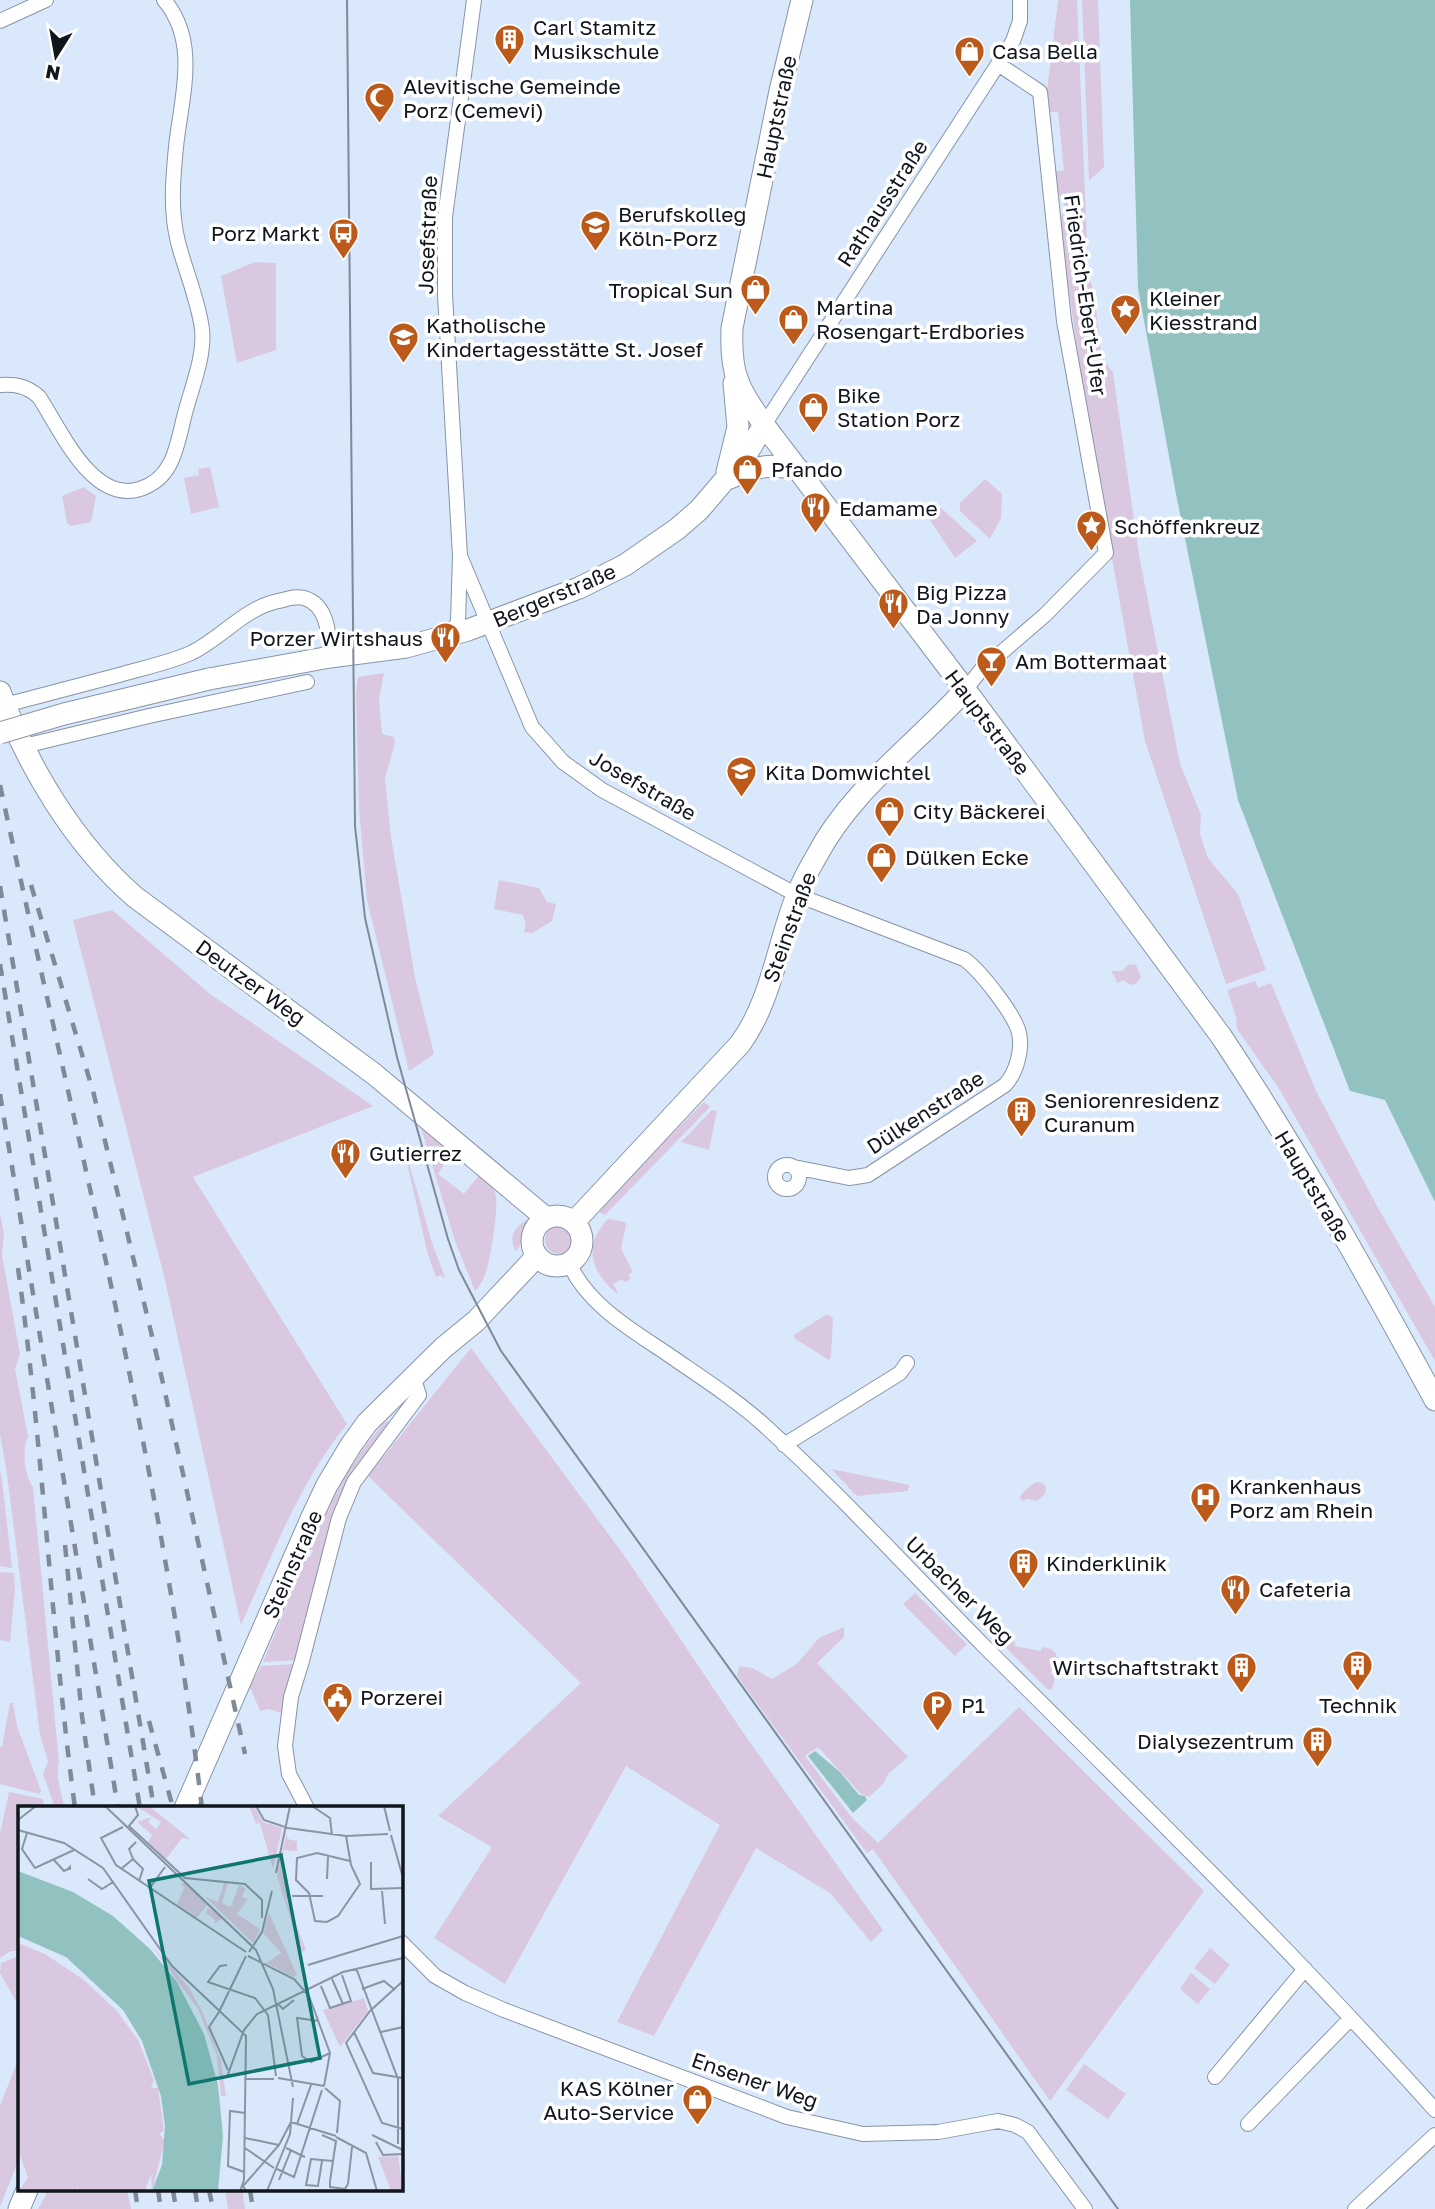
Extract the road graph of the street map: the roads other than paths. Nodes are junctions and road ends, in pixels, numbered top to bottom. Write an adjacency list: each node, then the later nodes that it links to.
1 (46, 0): 6 (street)
2 (164, 0): 9 (street)
3 (474, 0): 14 (street, Josefstraße)
4 (802, 0): 8 (main road, Hauptstraße)
5 (1020, 0): 7 (street, Rathausstraße)
6 (0, 21)
7 (998, 64): 10 (street, Rathausstraße); 13 (street, Friedrich-Ebert-Ufer)
8 (733, 372): 10 (main road, Hauptstraße); 12 (main road)
9 (0, 385)
10 (764, 425): 11 (main road, Hauptstraße); 12 (main road, Bergerstraße)
11 (799, 470): 12 (main road); 19 (main road, Hauptstraße)
12 (724, 481): 15 (main road, Bergerstraße)
13 (1106, 553): 19 (street, Steinstraße)
14 (460, 556): 15 (street, Josefstraße); 16 (street, Josefstraße)
15 (489, 623): 16 (main road, Bergerstraße); 23 (street, Josefstraße)
16 (450, 635): 17 (main road, Bergerstraße)
17 (330, 657): 20 (street); 21 (main road, Bergerstraße, bridge)
18 (307, 682): 22 (street)
19 (965, 690): 23 (main road, Steinstraße); 31 (main road, Hauptstraße)
20 (2, 699): 22 (main road, Deutzer Weg)
21 (0, 733)
22 (24, 746): 25 (main road, Deutzer Weg)
23 (797, 895): 24 (street, Dülkenstraße); 26 (main road, Steinstraße)
24 (794, 1167)
25 (546, 1218): 26 (main road); 27 (main road)
26 (574, 1222): 28 (main road)
27 (534, 1248): 28 (main road); 30 (main road, Steinstraße)
28 (569, 1263): 32 (street, Urbacher Weg)
29 (907, 1363): 32 (street)
30 (413, 1376): 33 (main road, Steinstraße); 34 (street)
31 (1435, 1400)
32 (784, 1445): 36 (street, Urbacher Weg)
33 (187, 1806)
34 (306, 1806)
35 (402, 1943): 44 (street, Ensener Weg)
36 (1305, 1969): 37 (street, Urbacher Weg); 38 (street)
37 (1351, 2018): 39 (street, Urbacher Weg); 40 (street)
38 (1215, 2077)
39 (1435, 2110)
40 (1248, 2124)
41 (1435, 2136): 45 (street)
42 (26, 2192): 43 (main road)
43 (19, 2209)
44 (1085, 2209)
45 (1356, 2209)

